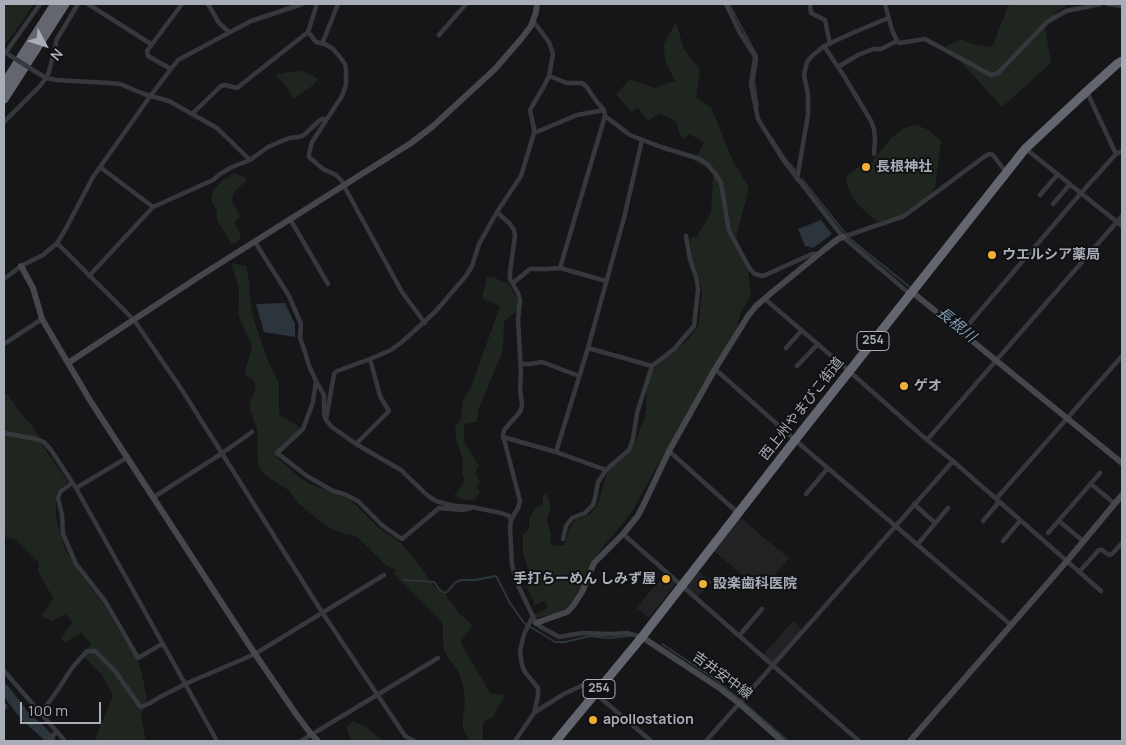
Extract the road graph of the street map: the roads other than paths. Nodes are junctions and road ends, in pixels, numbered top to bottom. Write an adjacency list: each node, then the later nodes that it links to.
1 (40, 4): 29 (street)
2 (55, 4): 35 (highway)
3 (65, 4): 38 (highway)
4 (78, 4): 34 (street)
5 (88, 4): 25 (street)
6 (182, 4): 25 (street)
7 (208, 4): 21 (street)
8 (302, 4): 21 (street)
9 (317, 4): 22 (street)
10 (338, 4): 26 (street)
11 (466, 4): 23 (street)
12 (537, 4): 20 (street)
13 (726, 4): 54 (street)
14 (810, 4): 27 (street)
15 (885, 4): 19 (street)
16 (1100, 4): 24 (street)
17 (1107, 4): 18 (street)
18 (1122, 6)
19 (888, 18): 24 (street); 27 (street)
20 (533, 20): 33 (street); 56 (street)
21 (229, 32): 32 (street)
22 (308, 32): 26 (street); 40 (street)
23 (439, 35)
24 (897, 41): 31 (street)
25 (152, 44): 32 (street)
26 (322, 44): 42 (street)
27 (830, 44): 28 (street)
28 (824, 46): 31 (street); 54 (street)
29 (6, 54): 34 (street, bridge)
30 (1122, 61): 36 (highway, 西上州やまびこ街道 / 254)
31 (838, 67): 48 (street)
32 (171, 69): 37 (street)
33 (549, 76): 39 (street); 44 (street)
34 (44, 77): 37 (street); 43 (street)
35 (4, 84)
36 (1086, 92): 46 (highway, 西上州やまびこ街道 / 254); 49 (street)
37 (151, 95): 40 (street); 51 (street)
38 (4, 99)
39 (604, 110): 41 (street); 44 (street)
40 (192, 114): 50 (street)
41 (605, 116): 45 (street); 72 (street)
42 (327, 119): 50 (street); 56 (street)
43 (4, 122)
44 (534, 134): 61 (street)
45 (642, 140): 70 (street); 75 (street)
46 (1025, 149): 52 (highway, 西上州やまびこ街道 / 254); 53 (street)
47 (1122, 151): 49 (street)
48 (874, 154)
49 (1116, 154): 57 (street)
50 (250, 160): 60 (street)
51 (100, 167): 60 (street); 69 (street)
52 (1006, 172): 67 (street); 78 (highway, 西上州やまびこ街道 / 254)
53 (1058, 174): 55 (street); 58 (street)
54 (797, 180): 67 (street)
55 (1070, 184): 57 (street); 59 (street)
56 (344, 186): 63 (street); 82 (street)
57 (1081, 193): 64 (street); 84 (street)
58 (1040, 195)
59 (1053, 204)
60 (153, 207): 73 (street)
61 (497, 212): 76 (street); 82 (street)
62 (1122, 216): 64 (street)
63 (290, 219): 68 (street); 77 (street)
64 (1117, 222): 65 (street); 91 (street)
65 (1122, 226)
66 (686, 236): 94 (street)
67 (843, 237): 70 (street); 78 (street)
68 (255, 242): 81 (street); 99 (street)
69 (56, 244): 71 (street); 73 (street)
70 (818, 254): 79 (street)
71 (21, 266): 74 (street); 80 (street)
72 (560, 268): 75 (street); 76 (street)
73 (89, 276): 81 (street)
74 (4, 279)
75 (606, 281): 87 (street)
76 (513, 283): 93 (street)
77 (328, 284)
78 (911, 293): 84 (street); 97 (highway, 西上州やまびこ街道 / 254)
79 (765, 299): 83 (street); 96 (street)
80 (42, 319): 85 (street); 92 (street)
81 (134, 320): 92 (street); 110 (street)
82 (425, 323): 90 (street)
83 (802, 330): 86 (street); 88 (street)
84 (962, 332): 91 (street)
85 (4, 344)
86 (818, 344): 95 (street); 97 (street)
87 (588, 348): 94 (street); 98 (street)
88 (786, 348)
89 (1122, 356): 100 (street)
90 (370, 360): 101 (street); 107 (street)
91 (996, 360): 100 (street); 106 (street)
92 (68, 363): 111 (street)
93 (520, 364): 98 (street); 104 (street)
94 (652, 366): 115 (street)
95 (797, 366)
96 (715, 369): 105 (street); 108 (street)
97 (850, 371): 105 (highway, 西上州やまびこ街道 / 254); 106 (street)
98 (579, 376): 109 (street)
99 (316, 381): 101 (street); 126 (street)
100 (1068, 418): 113 (street); 123 (street)
101 (326, 420): 107 (street)
102 (252, 432): 110 (street)
103 (4, 433): 117 (street)
104 (503, 437): 109 (street); 129 (street)
105 (795, 440): 114 (street); 128 (highway, 西上州やまびこ街道 / 254)
106 (927, 440): 112 (street)
107 (356, 444): 126 (street)
108 (669, 451): 128 (street); 136 (street)
109 (556, 452): 115 (street)
110 (221, 454): 122 (street); 148 (street)
111 (128, 457): 119 (street); 122 (street)
112 (953, 461): 123 (street); 124 (street)
113 (1122, 463)
114 (828, 468): 120 (street); 134 (street)
115 (606, 470): 137 (street)
116 (1100, 474): 118 (street)
117 (72, 483): 119 (street); 153 (street)
118 (1091, 484): 125 (street); 132 (street)
119 (76, 488): 153 (street)
120 (806, 494)
121 (1122, 495): 125 (street)
122 (154, 497): 154 (street)
123 (998, 501): 130 (street); 131 (street)
124 (914, 504): 133 (street); 134 (street)
125 (1115, 504): 139 (street)
126 (472, 507): 129 (street)
127 (948, 508): 133 (street)
128 (738, 513): 145 (highway, 西上州やまびこ街道 / 254)
129 (512, 520): 149 (street)
130 (983, 521)
131 (1020, 521): 138 (street); 142 (street)
132 (1059, 521): 135 (street); 139 (street)
133 (935, 523): 141 (street)
134 (895, 526): 141 (street); 156 (street)
135 (1048, 533)
136 (622, 534): 145 (street); 149 (street)
137 (562, 539)
138 (1002, 541)
139 (1083, 542): 142 (street)
140 (1122, 543): 143 (street)
141 (916, 545): 150 (street)
142 (1066, 561): 143 (street); 150 (street)
143 (1079, 572): 146 (street)
144 (384, 575): 148 (street)
145 (681, 585): 151 (street); 152 (highway, 西上州やまびこ街道 / 254)
146 (1101, 591)
147 (762, 609): 151 (street)
148 (322, 612): 154 (street); 160 (street)
149 (534, 620): 152 (street); 163 (street)
150 (1011, 625): 178 (street)
151 (739, 636): 156 (street)
152 (642, 637): 159 (highway, 西上州やまびこ街道 / 254); 161 (street, 吉井安中線)
153 (162, 644): 158 (street)
154 (255, 654): 158 (street); 165 (street)
155 (438, 658): 160 (street)
156 (773, 665): 161 (street); 177 (street)
157 (4, 671): 162 (street)
158 (185, 684): 162 (street); 168 (street)
159 (597, 692): 163 (street); 173 (highway, 西上州やまびこ街道 / 254); 174 (street)
160 (378, 695): 165 (street); 171 (street)
161 (740, 704): 175 (street); 176 (street, 吉井安中線)
162 (41, 713): 164 (street)
163 (534, 713): 172 (street)
164 (55, 733): 166 (street); 167 (street)
165 (312, 735): 169 (street); 170 (street)
166 (49, 741)
167 (65, 741)
168 (217, 741)
169 (301, 741)
170 (318, 741)
171 (414, 741)
172 (515, 741)
173 (556, 741)
174 (651, 741)
175 (708, 741)
176 (782, 741)
177 (859, 741)
178 (910, 741)

